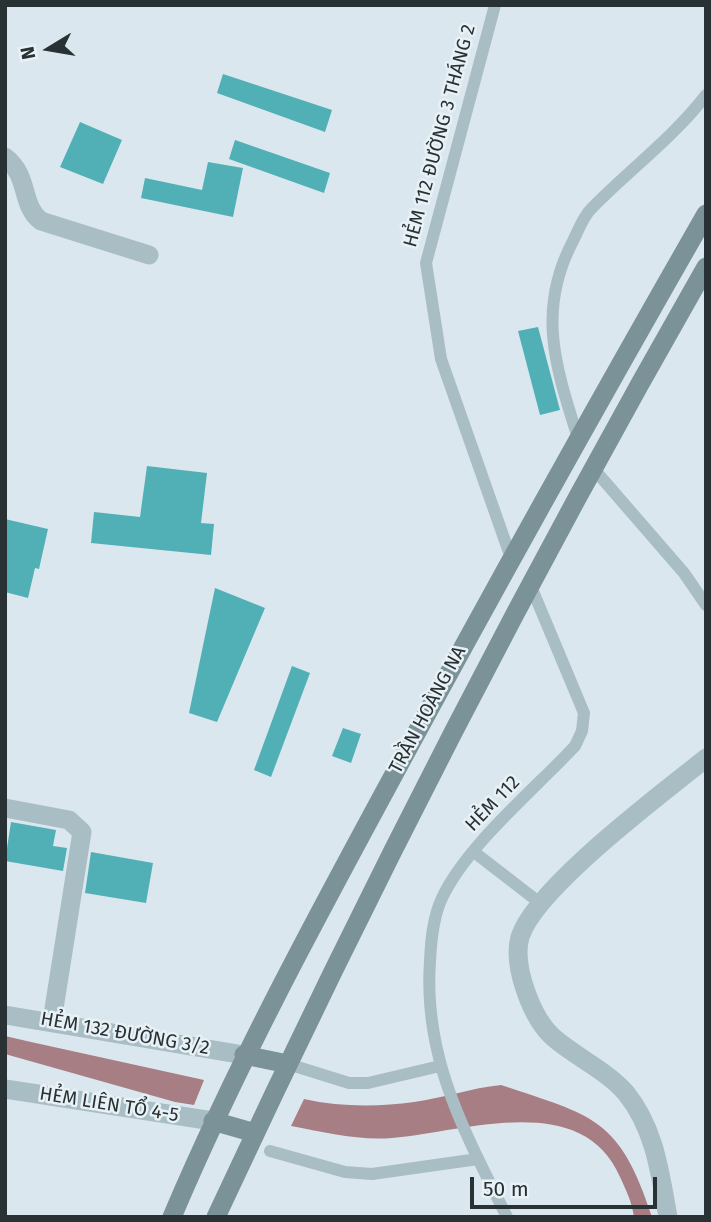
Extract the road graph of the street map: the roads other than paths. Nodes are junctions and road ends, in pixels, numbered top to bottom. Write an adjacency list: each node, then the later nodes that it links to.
1 (495, 5): 9 (lane, HẺM 112 ĐƯỜNG 3 THÁNG 2)
2 (706, 95): 7 (lane)
3 (5, 157): 5 (street)
4 (706, 214): 7 (main road, TRẦN HOÀNG NA)
5 (149, 255)
6 (706, 267): 8 (main road, TRẦN HOÀNG NA)
7 (579, 438): 9 (main road, TRẦN HOÀNG NA)
8 (593, 468): 10 (main road, TRẦN HOÀNG NA); 11 (lane)
9 (510, 558): 18 (main road, TRẦN HOÀNG NA)
10 (529, 583): 14 (lane, HẺM 112); 19 (main road, TRẦN HOÀNG NA)
11 (706, 605)
12 (706, 758): 15 (street)
13 (5, 808): 17 (street)
14 (474, 852): 15 (lane); 20 (lane, HẺM 112)
15 (540, 903): 29 (street)
16 (5, 1015): 17 (street, HẺM 132 ĐƯỜNG 3/2)
17 (52, 1021): 18 (street, HẺM 132 ĐƯỜNG 3/2)
18 (244, 1055): 19 (main road); 22 (main road, TRẦN HOÀNG NA)
19 (288, 1064): 20 (lane); 23 (main road, TRẦN HOÀNG NA)
20 (440, 1066): 25 (lane, HẺM 112)
21 (5, 1089): 22 (street, HẺM LIÊN TỔ 4-5)
22 (213, 1121): 23 (main road); 26 (main road, TRẦN HOÀNG NA)
23 (255, 1133): 27 (main road, TRẦN HOÀNG NA)
24 (270, 1151): 25 (lane)
25 (478, 1159): 28 (lane, HẺM 112)
26 (172, 1217)
27 (216, 1217)
28 (507, 1217)
29 (667, 1217)

